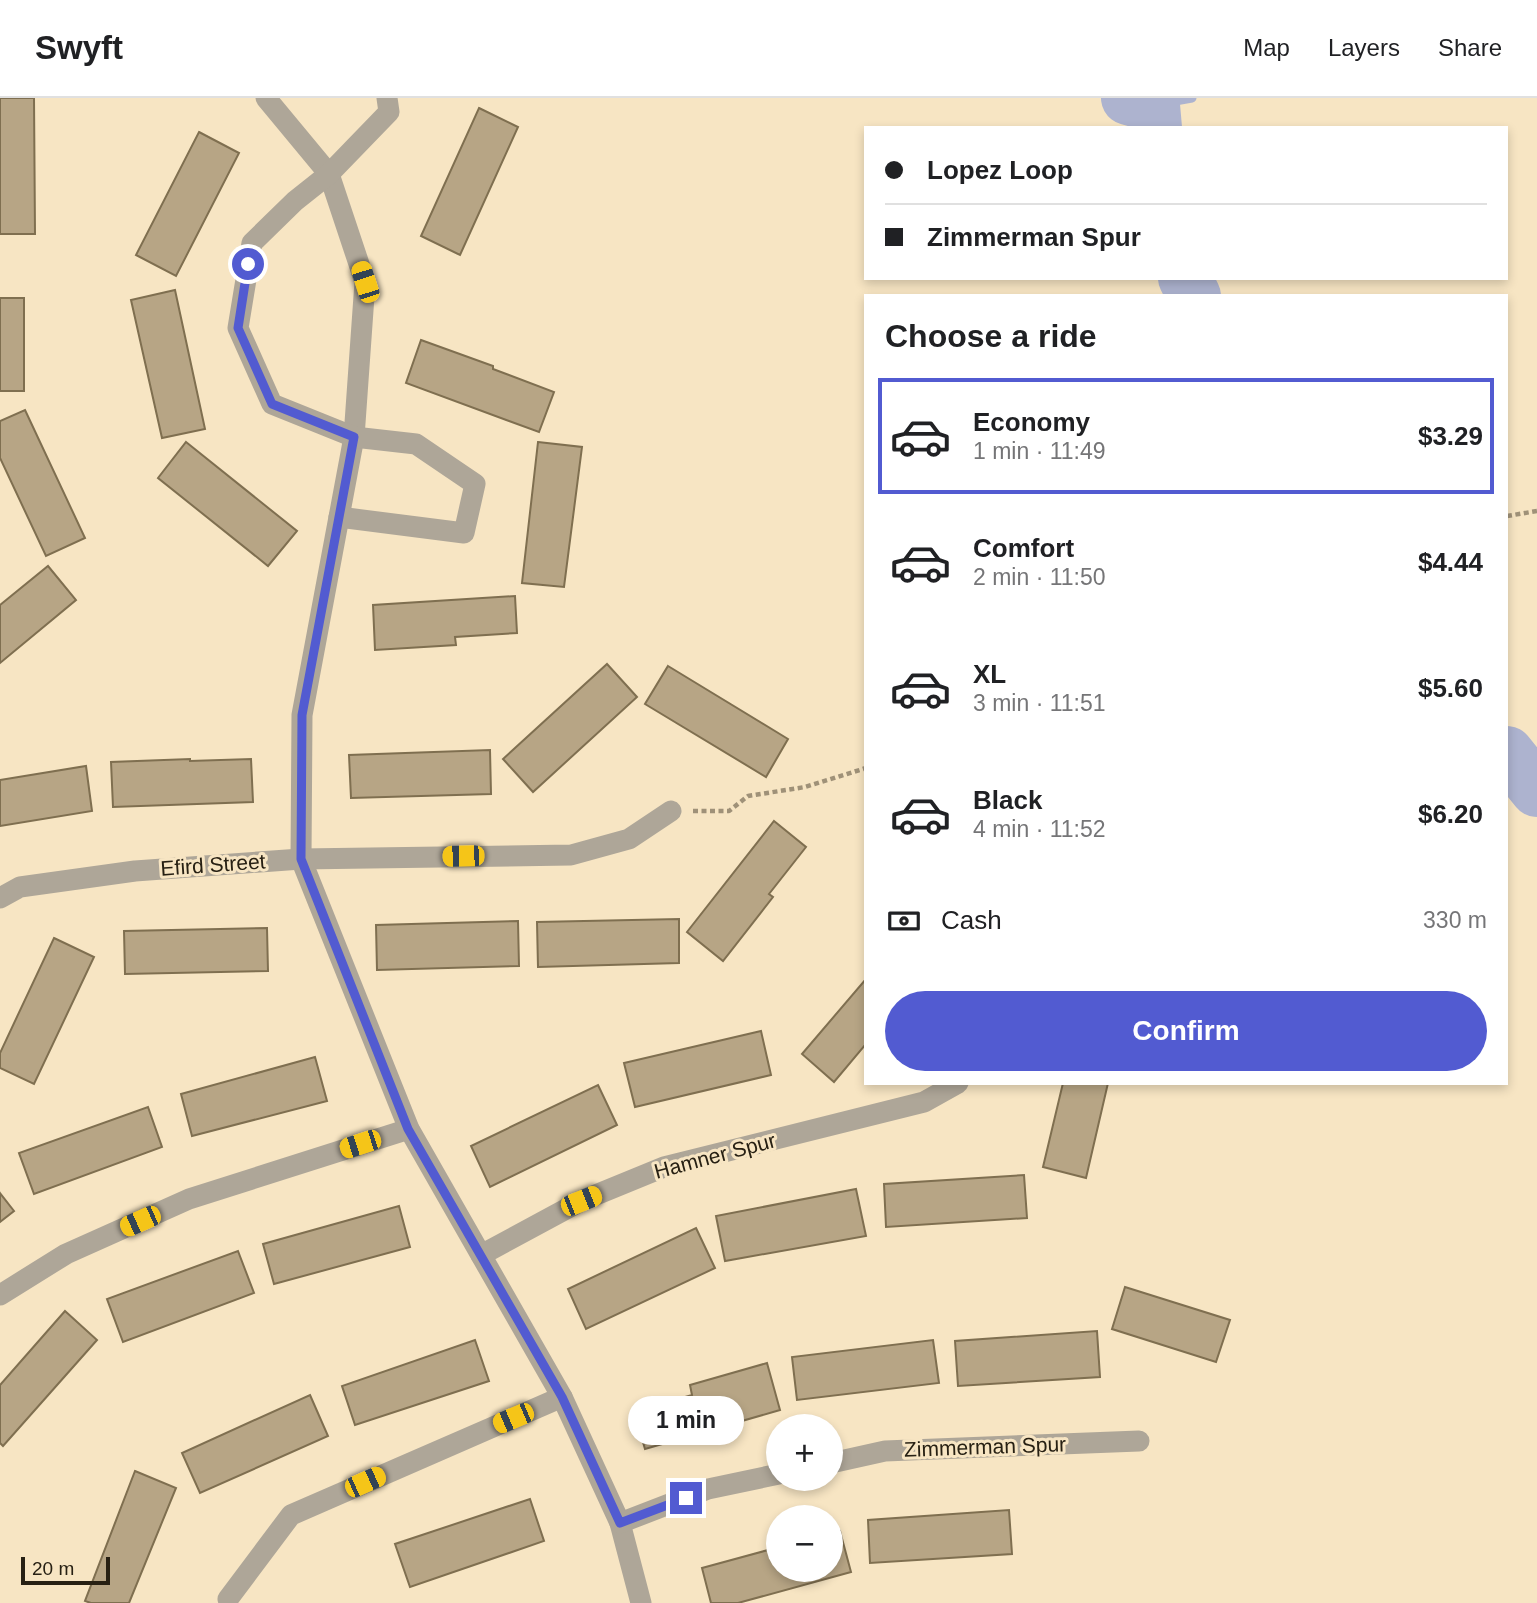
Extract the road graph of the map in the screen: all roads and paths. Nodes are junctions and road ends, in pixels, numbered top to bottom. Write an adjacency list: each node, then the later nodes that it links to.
1 (266, 98): 3 (street)
2 (387, 98): 3 (street)
3 (329, 174): 4 (street); 4 (street)
4 (354, 437): 7 (street); 7 (street)
5 (1537, 512): 6 (path)
6 (1508, 516)
7 (339, 517): 10 (street)
8 (864, 769): 9 (path)
9 (671, 811): 10 (street, Efird Street)
10 (301, 859): 11 (street, Efird Street); 13 (street)
11 (0, 898)
12 (954, 1085): 14 (street, Hamner Spur)
13 (408, 1129): 14 (street); 15 (street)
14 (481, 1255): 16 (street)
15 (0, 1295)
16 (562, 1397): 20 (street); 21 (street)
17 (1139, 1441): 18 (street, Zimmerman Spur)
18 (843, 1460)
19 (766, 1477): 20 (street)
20 (620, 1523): 22 (street)
21 (228, 1599)
22 (641, 1603)

